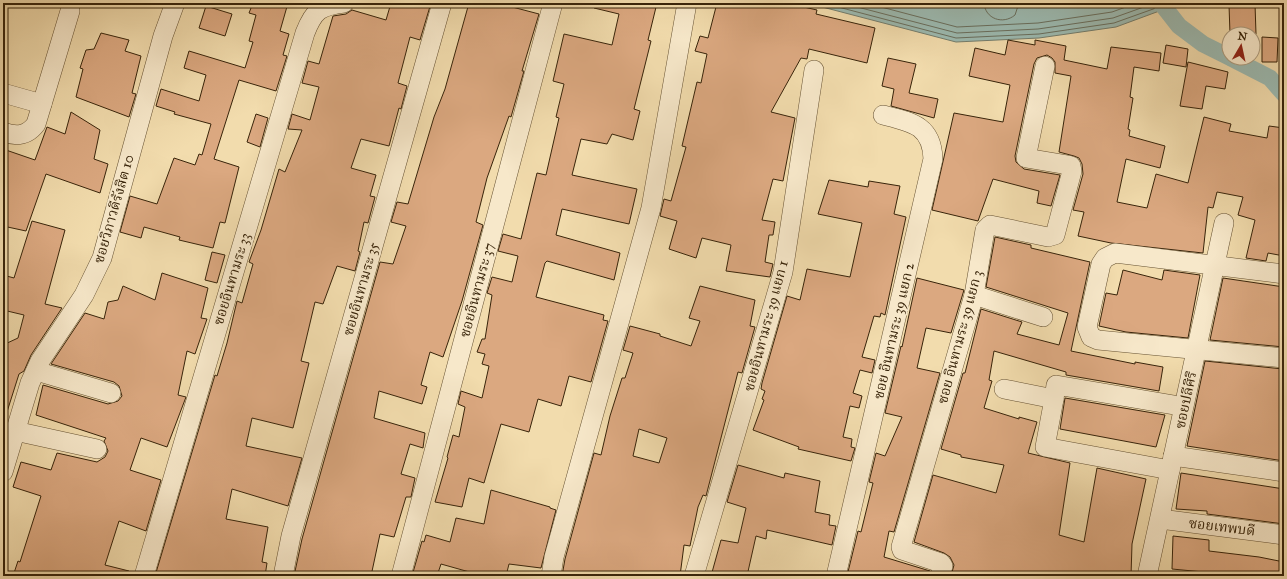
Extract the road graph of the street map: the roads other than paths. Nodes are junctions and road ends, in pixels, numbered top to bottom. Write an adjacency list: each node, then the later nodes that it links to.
1 (176, 3): 20 (street, ซอยวิภาวดีรังสิต 10)
2 (344, 3): 32 (street, ซอยอินทามระ 33)
3 (442, 3): 33 (street, ซอยอินทามระ 35)
4 (553, 3): 34 (street, ซอยอินทามระ 37)
5 (687, 3): 35 (street)
6 (70, 11): 10 (street)
7 (1045, 66): 16 (street, ซอย อินทามระ 39 แยก 3)
8 (814, 70): 36 (street, ซอยอินทามระ 39 แยก 1)
9 (3, 93): 10 (street)
10 (42, 104): 12 (street)
11 (883, 115): 37 (street, ซอย อินทามระ 39 แยก 2)
12 (3, 132)
13 (1224, 224): 14 (street, ซอยปลีศิริ)
14 (1215, 266): 15 (street); 18 (street, ซอยปลีศิริ); 18 (street)
15 (1284, 274)
16 (974, 295): 17 (street); 38 (street, ซอย อินทามระ 39 แยก 3)
17 (1043, 317)
18 (1197, 350): 19 (street); 27 (street, ซอยปลีศิริ)
19 (1284, 358)
20 (36, 371): 22 (street); 25 (street, ซอยวิภาวดีรังสิต 10)
21 (1004, 389): 23 (street)
22 (111, 393)
23 (1054, 399): 24 (street); 27 (street)
24 (1174, 405)
25 (15, 431): 26 (street); 28 (street, ซอยวิภาวดีรังสิต 10)
26 (97, 448)
27 (1172, 463): 29 (street); 30 (street, ซอยปลีศิริ)
28 (3, 472)
29 (1284, 472)
30 (1160, 519): 31 (street, ซอยเทพบดี); 39 (street, ซอยปลีศิริ)
31 (1284, 535)
32 (144, 576)
33 (283, 576)
34 (401, 576)
35 (551, 576)
36 (694, 576)
37 (836, 576)
38 (940, 576)
39 (1147, 576)

